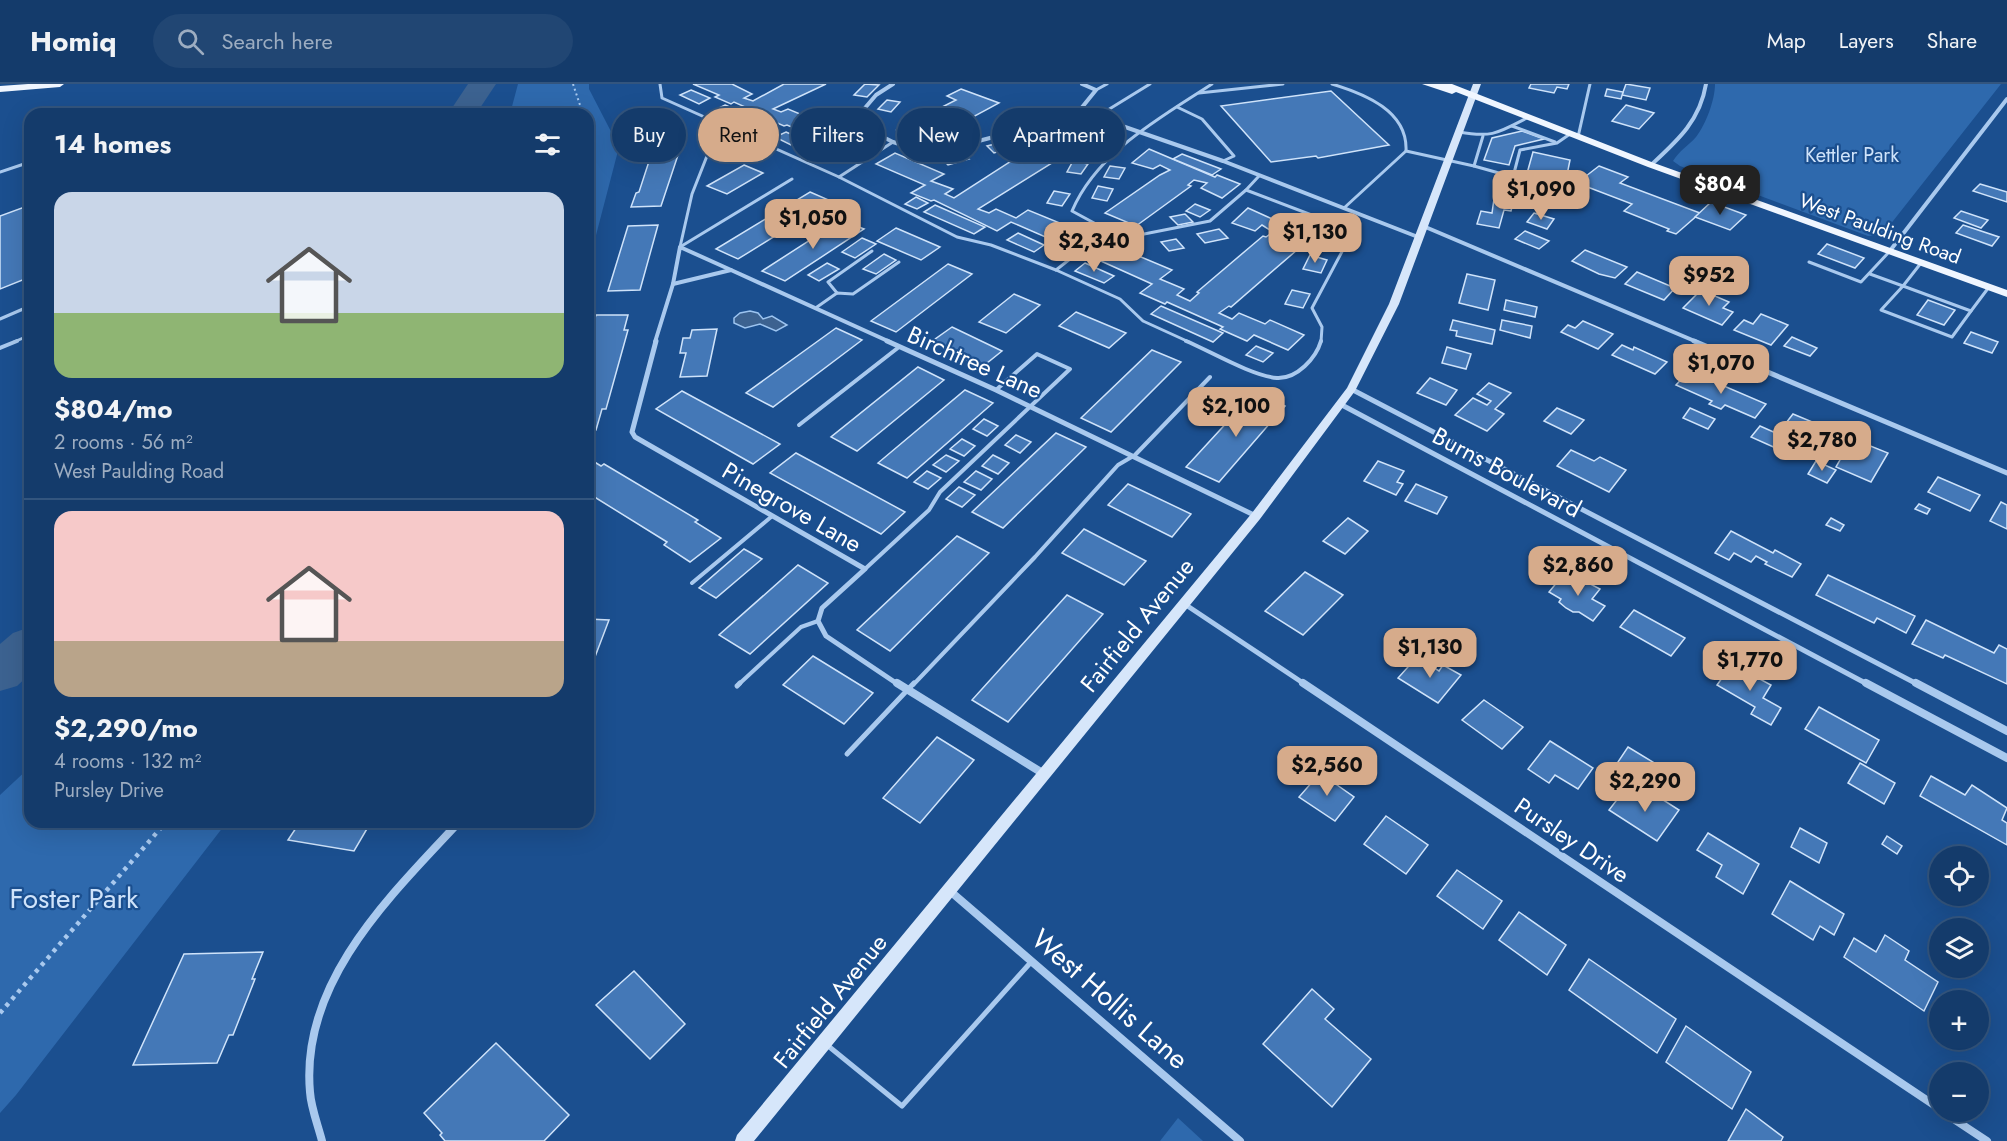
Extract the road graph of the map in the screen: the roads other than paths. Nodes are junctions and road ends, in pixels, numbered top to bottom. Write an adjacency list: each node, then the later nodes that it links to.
1 (60, 84): 15 (main road)
2 (660, 84): 25 (lane)
3 (893, 84): 36 (street)
4 (1082, 84): 16 (street)
5 (1107, 84): 16 (lane)
6 (1150, 84): 22 (lane)
7 (1212, 84): 17 (lane)
8 (1283, 84): 17 (lane)
9 (1332, 84): 45 (lane)
10 (1426, 84): 18 (main road)
11 (1445, 84): 18 (main road)
12 (1477, 84): 18 (main road, Fairfield Avenue)
13 (1590, 84): 33 (lane)
14 (1706, 84): 53 (street)
15 (0, 89)
16 (1096, 90): 21 (street)
17 (1198, 93): 20 (lane)
18 (1471, 96): 26 (main road, West Paulding Road); 30 (main road, Fairfield Avenue)
19 (2007, 99): 23 (street)
20 (1178, 107): 31 (lane); 50 (lane)
21 (1081, 108)
22 (1111, 108)
23 (2000, 108): 24 (street); 68 (street)
24 (2007, 110)
25 (698, 114)
26 (1527, 118): 27 (lane); 33 (main road, West Paulding Road)
27 (1512, 126): 29 (lane); 39 (lane)
28 (1125, 127): 31 (street)
29 (1502, 130): 32 (lane); 35 (lane)
30 (1458, 131): 35 (lane); 49 (main road, Fairfield Avenue)
31 (1141, 133): 50 (street); 64 (lane)
32 (1509, 134)
33 (1574, 136): 39 (lane); 53 (main road, West Paulding Road)
34 (992, 137): 36 (street)
35 (1483, 139): 37 (lane); 43 (lane)
36 (893, 142): 57 (lane)
37 (1490, 143)
38 (1527, 143): 40 (lane)
39 (1557, 143): 40 (lane)
40 (1535, 147): 44 (lane)
41 (1514, 149): 44 (lane)
42 (779, 150): 57 (lane)
43 (1480, 150): 46 (lane); 54 (lane)
44 (1520, 150): 48 (lane)
45 (1406, 151): 49 (lane); 62 (lane)
46 (1487, 152)
47 (1511, 157): 48 (lane)
48 (1518, 158): 58 (lane)
49 (1448, 160): 54 (lane); 63 (main road, Fairfield Avenue)
50 (1222, 161): 56 (street)
51 (703, 162): 66 (lane)
52 (24, 164): 55 (lane)
53 (1651, 165): 68 (main road, West Paulding Road)
54 (1474, 166): 58 (lane)
55 (0, 172)
56 (1259, 176): 61 (lane); 62 (street)
57 (839, 177): 73 (lane)
58 (1513, 177): 60 (lane)
59 (792, 178): 66 (lane)
60 (1538, 184)
61 (1246, 190): 64 (lane); 73 (lane)
62 (1344, 208): 65 (street)
63 (1423, 226): 65 (main road, Fairfield Avenue); 94 (street)
64 (1107, 230): 73 (lane)
65 (1418, 237): 88 (main road, Fairfield Avenue)
66 (680, 247): 72 (street, Birchtree Lane); 75 (street, Pinegrove Lane)
67 (872, 251): 78 (lane)
68 (1889, 252): 71 (main road, West Paulding Road); 74 (lane)
69 (899, 262): 78 (lane)
70 (1809, 262): 74 (lane)
71 (1921, 263): 76 (lane); 77 (main road, West Paulding Road)
72 (731, 270): 75 (street); 80 (street, Birchtree Lane)
73 (1056, 270)
74 (1870, 274): 76 (lane)
75 (673, 284): 95 (street, Pinegrove Lane)
76 (1903, 286): 82 (lane); 82 (lane)
77 (1989, 287): 79 (main road, West Paulding Road); 82 (lane)
78 (837, 293): 80 (lane)
79 (2007, 294)
80 (817, 307): 85 (street, Birchtree Lane)
81 (24, 309): 83 (lane)
82 (1971, 311)
83 (0, 319)
84 (24, 337): 86 (lane)
85 (899, 347): 89 (street, Birchtree Lane); 92 (lane)
86 (0, 348)
87 (1210, 377): 93 (lane)
88 (1351, 389): 90 (main road, Fairfield Avenue); 103 (street, Burns Boulevard)
89 (996, 390): 91 (street, Birchtree Lane); 91 (lane)
90 (1340, 404): 96 (main road, Fairfield Avenue); 105 (street, Burns Boulevard)
91 (1031, 406): 93 (street, Birchtree Lane); 97 (lane)
92 (799, 425)
93 (1135, 455): 96 (street, Birchtree Lane); 102 (lane)
94 (2007, 473)
95 (771, 516): 97 (street, Pinegrove Lane); 98 (lane)
96 (1256, 516): 99 (main road, Fairfield Avenue)
97 (865, 569): 100 (street, Pinegrove Lane)
98 (692, 583)
99 (1183, 603): 106 (main road, Fairfield Avenue); 111 (street, Pursley Drive)
100 (818, 621): 101 (lane); 102 (street)
101 (737, 686)
102 (908, 691): 104 (lane); 106 (street)
103 (2007, 731)
104 (846, 754)
105 (2007, 758)
106 (1045, 775): 108 (main road, Fairfield Avenue)
107 (453, 828): 113 (street)
108 (950, 890): 109 (street, West Hollis Lane); 110 (main road, Fairfield Avenue)
109 (1032, 961): 110 (lane); 115 (street, West Hollis Lane)
110 (825, 1043): 114 (main road, Fairfield Avenue)
111 (1929, 1102)
112 (1959, 1122): 116 (street, Pursley Drive)
113 (322, 1141)
114 (743, 1141)
115 (1240, 1141)
116 (1987, 1141)

